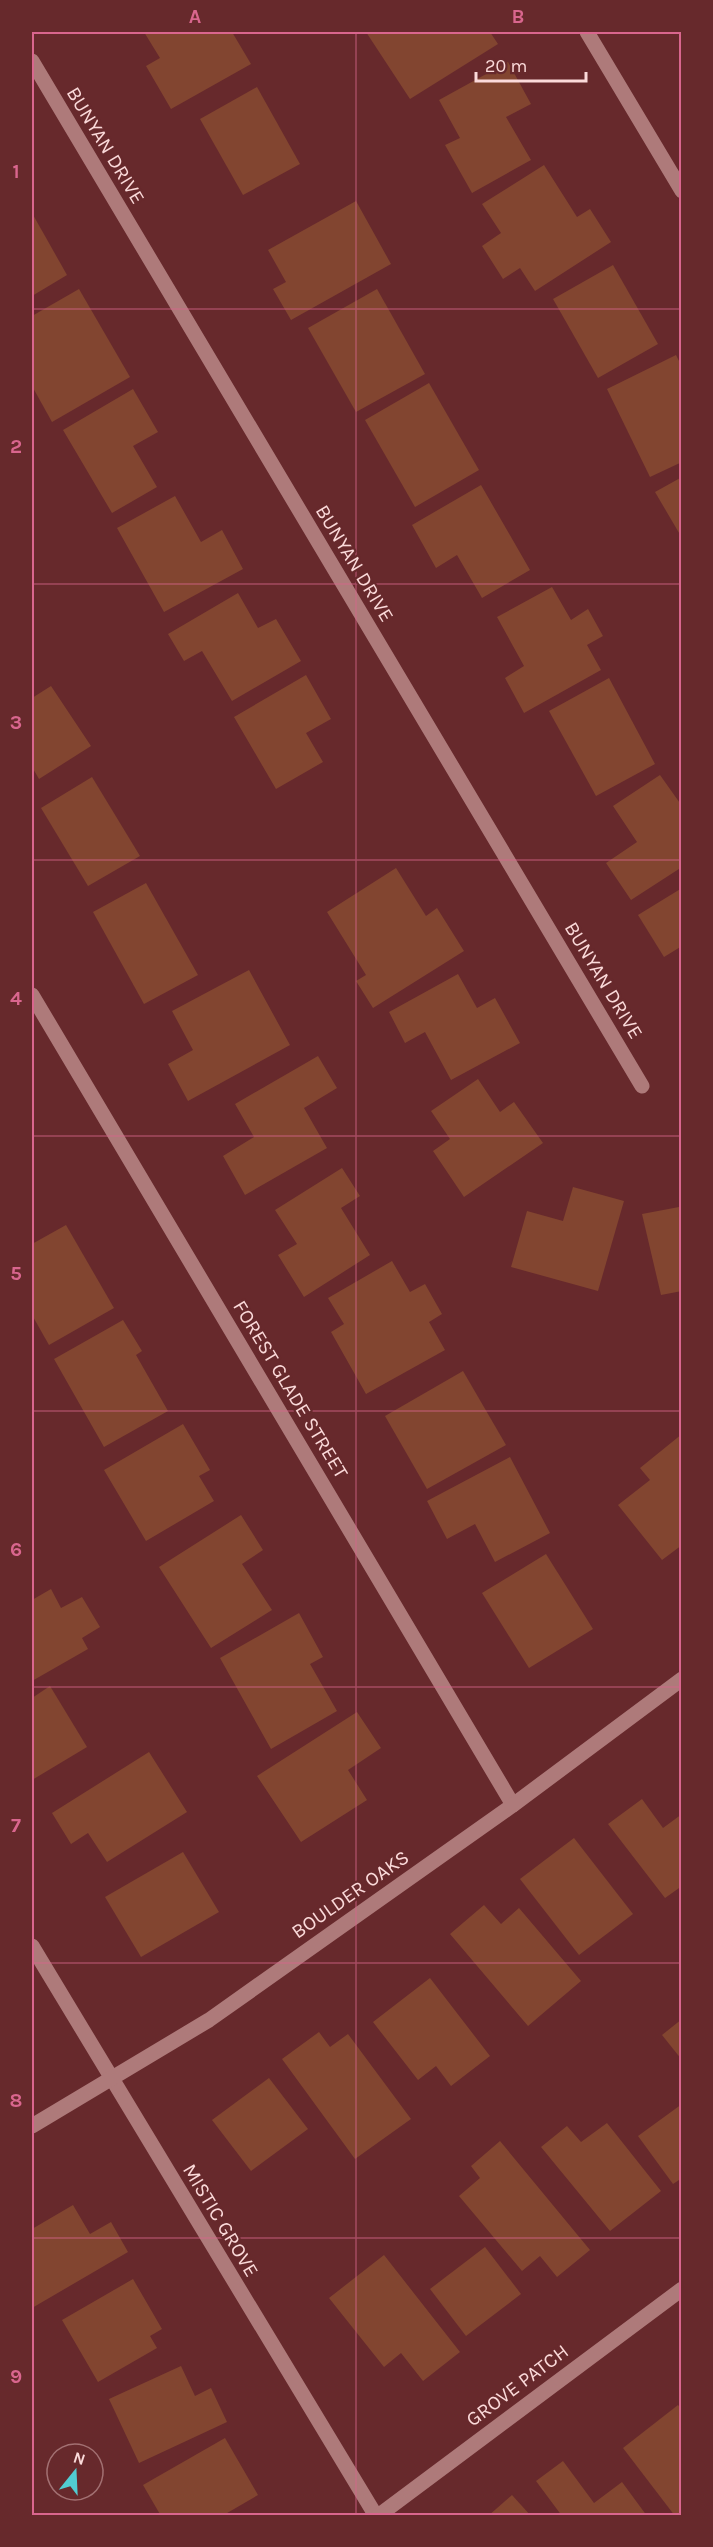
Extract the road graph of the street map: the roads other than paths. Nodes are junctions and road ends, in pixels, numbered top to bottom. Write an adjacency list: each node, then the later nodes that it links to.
1 (587, 32): 3 (street)
2 (32, 61): 5 (street, BUNYAN DRIVE)
3 (681, 191)
4 (32, 995): 7 (street, FOREST GLADE STREET)
5 (642, 1086)
6 (681, 1679): 7 (street, BOULDER OAKS)
7 (513, 1805): 9 (street, BOULDER OAKS)
8 (32, 1946): 9 (street, MISTIC GROVE)
9 (111, 2080): 10 (street, BOULDER OAKS); 12 (street, MISTIC GROVE)
10 (32, 2126)
11 (681, 2289): 12 (street, GROVE PATCH)
12 (377, 2516)

